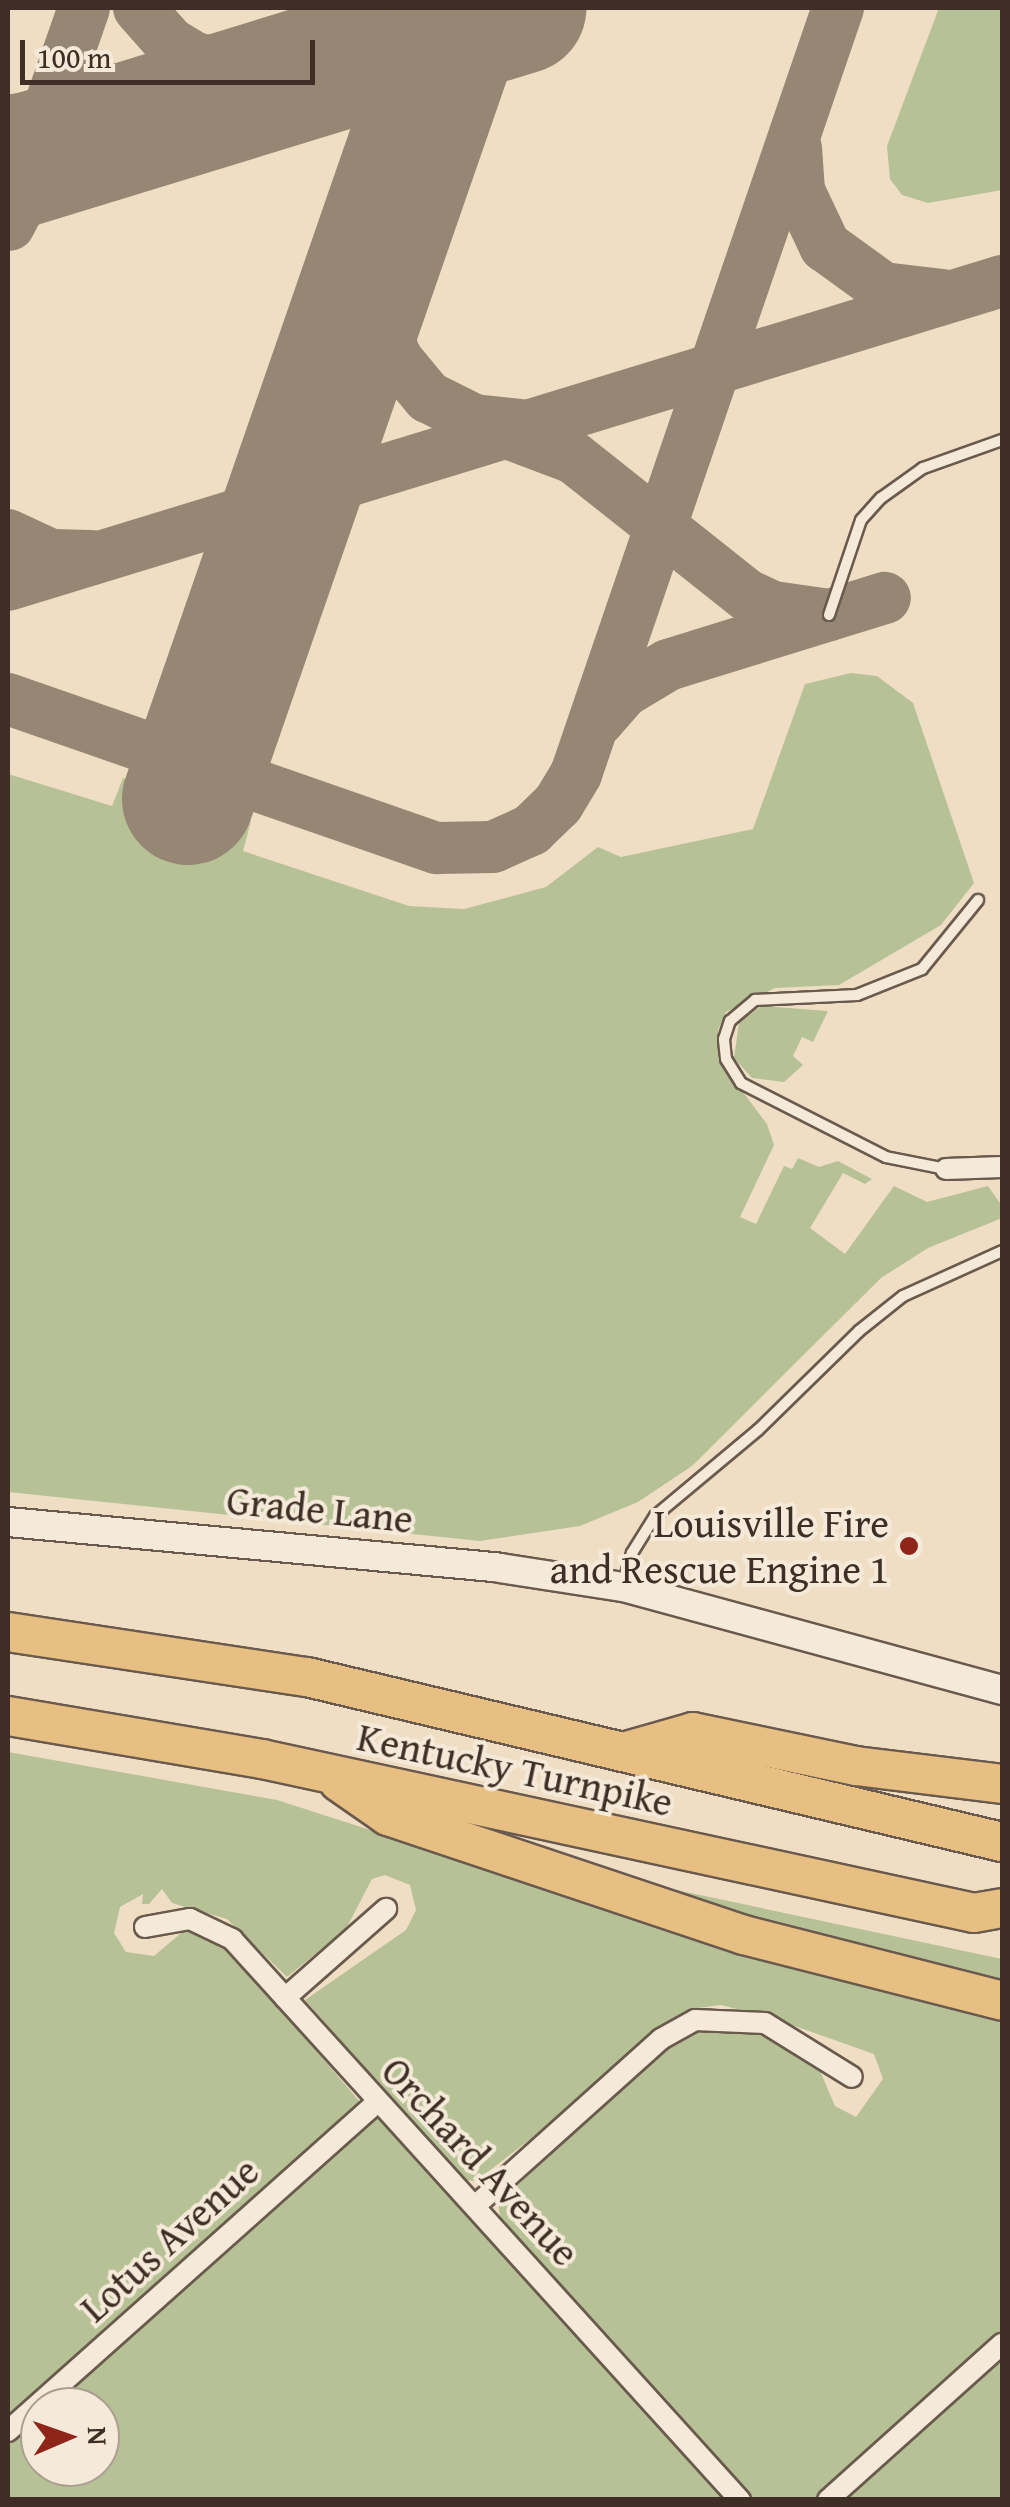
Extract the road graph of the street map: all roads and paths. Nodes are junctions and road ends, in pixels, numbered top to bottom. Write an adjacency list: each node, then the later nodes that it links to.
1 (1002, 440): 2 (lane)
2 (829, 615)
3 (978, 900): 5 (lane)
4 (1002, 1167): 5 (street)
5 (946, 1169)
6 (1002, 1252): 8 (lane)
7 (8, 1522): 8 (main road, Grade Lane)
8 (623, 1587): 10 (main road, Grade Lane)
9 (8, 1632): 12 (highway)
10 (1002, 1690)
11 (8, 1716): 13 (highway, Kentucky Turnpike)
12 (621, 1752): 14 (highway); 15 (highway)
13 (328, 1774): 17 (highway, Kentucky Turnpike); 20 (highway)
14 (1002, 1784)
15 (1002, 1842)
16 (386, 1909): 19 (street)
17 (993, 1918)
18 (145, 1927): 19 (street, Orchard Avenue)
19 (285, 1998): 22 (street, Orchard Avenue)
20 (1002, 2002)
21 (852, 2077): 23 (street)
22 (378, 2101): 23 (street, Orchard Avenue); 25 (street, Lotus Avenue)
23 (475, 2206): 26 (street, Orchard Avenue)
24 (1002, 2344): 27 (street)
25 (8, 2431)
26 (740, 2500)
27 (828, 2500)

